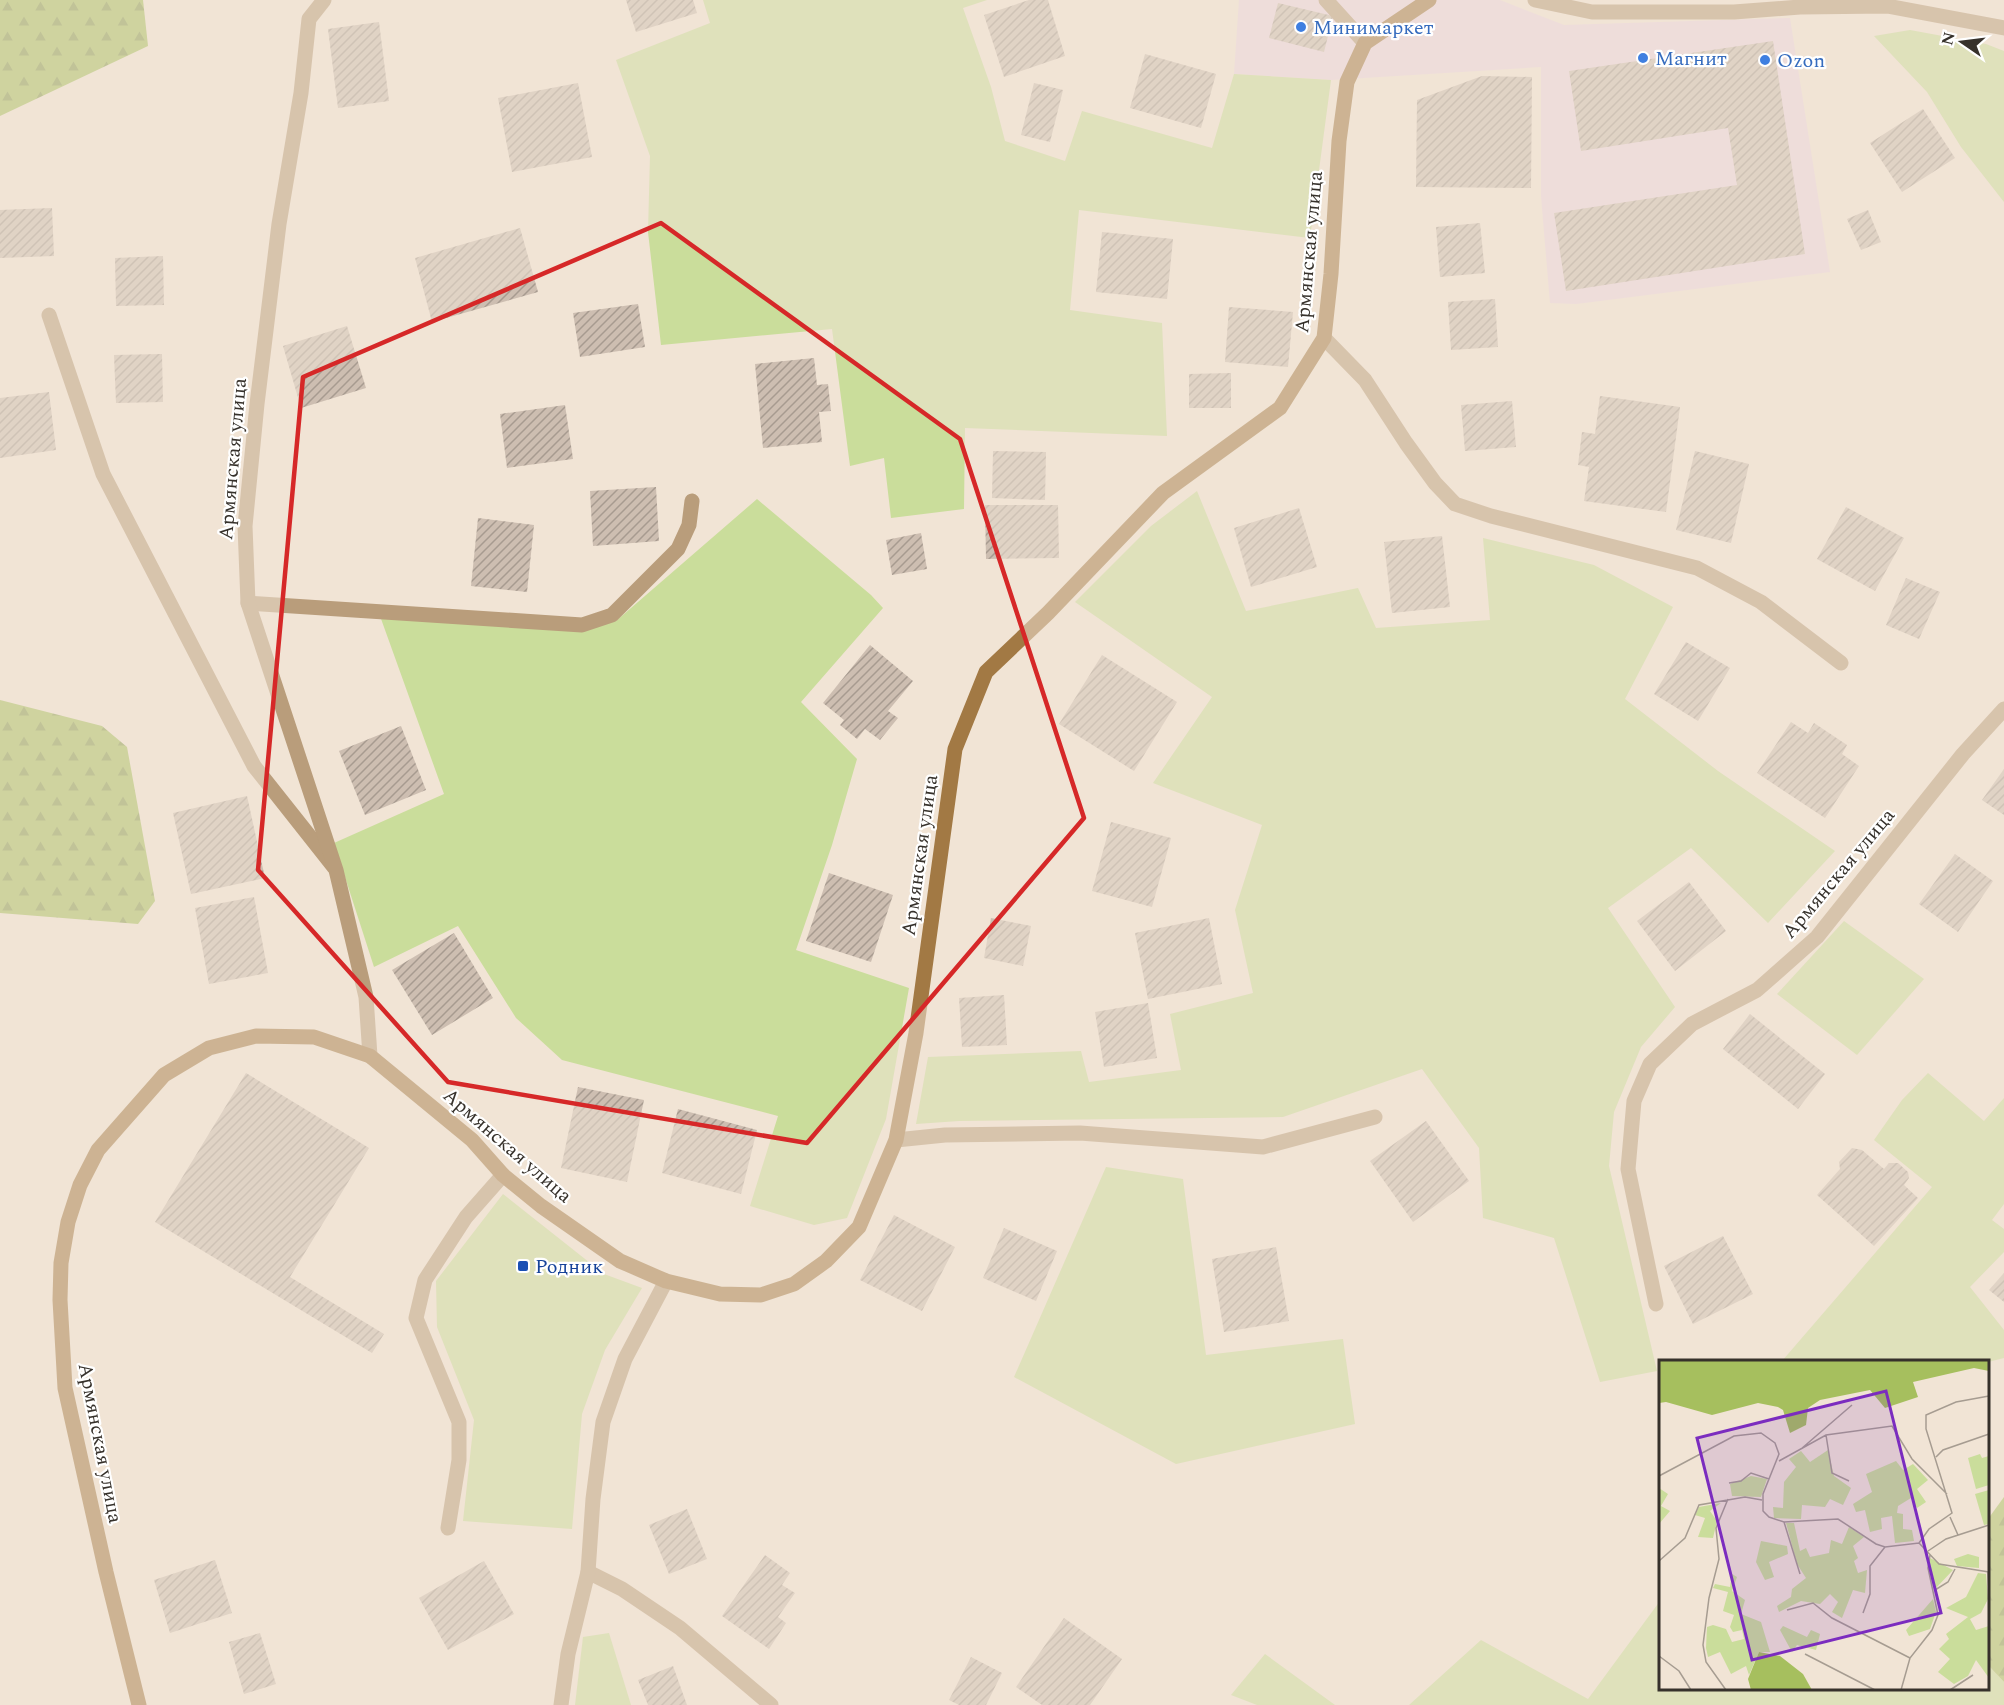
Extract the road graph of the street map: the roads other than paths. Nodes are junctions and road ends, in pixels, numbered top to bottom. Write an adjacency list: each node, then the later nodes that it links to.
1 (324, 0): 11 (street, Армянская улица)
2 (1326, 0): 7 (street)
3 (1430, 0): 7 (street)
4 (1535, 0): 5 (street)
5 (1798, 3): 6 (street)
6 (2004, 28)
7 (1365, 43): 9 (street, Армянская улица)
8 (49, 315): 14 (street)
9 (1324, 338): 12 (street); 17 (street, Армянская улица)
10 (692, 501): 11 (street)
11 (248, 603): 14 (street, Армянская улица)
12 (1841, 663)
13 (2004, 709): 20 (street, Армянская улица)
14 (336, 870): 15 (street, Армянская улица)
15 (370, 1056): 18 (street, Армянская улица); 23 (street, Армянская улица)
16 (1375, 1117): 17 (street)
17 (896, 1140): 19 (street, Армянская улица)
18 (503, 1175): 19 (street, Армянская улица); 21 (street)
19 (666, 1281): 22 (street)
20 (1656, 1305)
21 (448, 1528)
22 (588, 1572): 24 (street); 25 (street)
23 (139, 1705)
24 (561, 1705)
25 (771, 1705)

